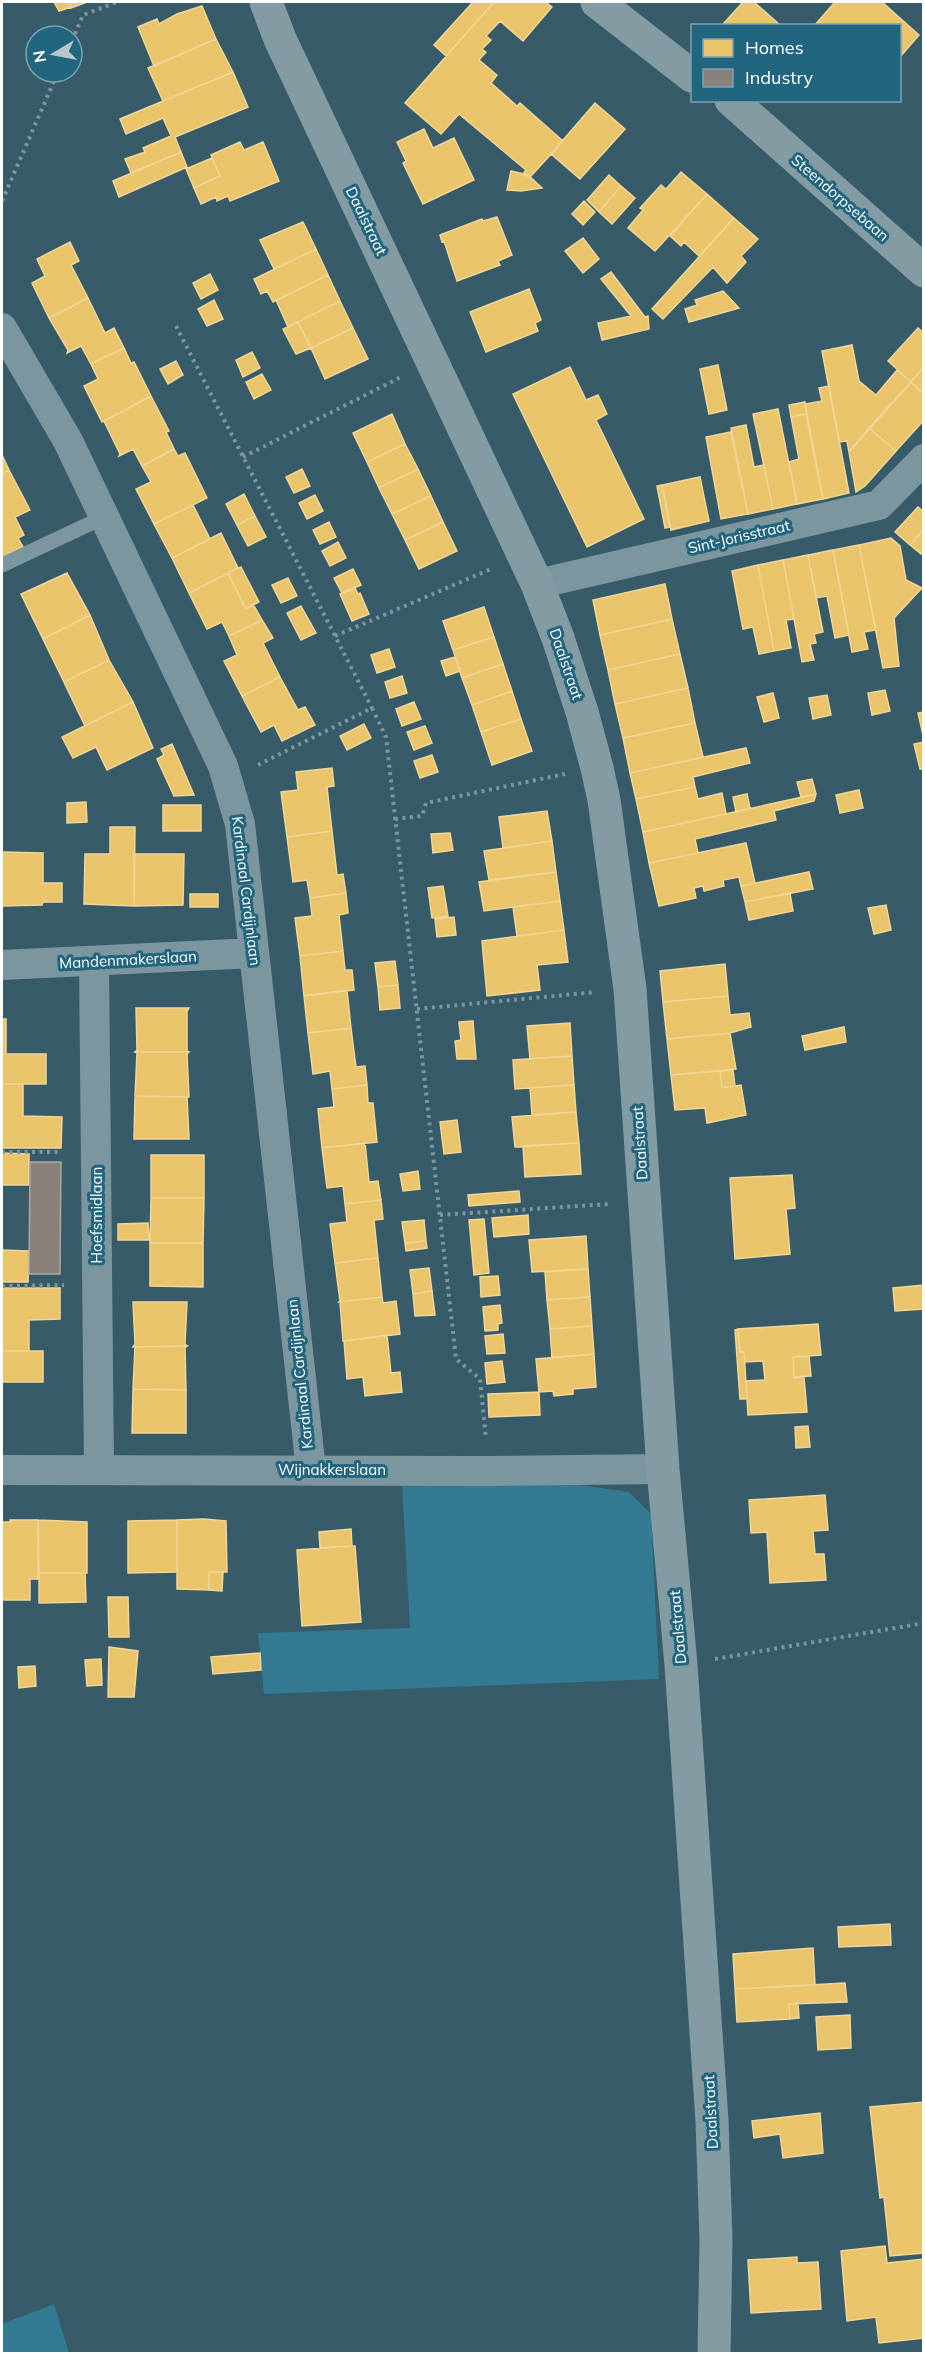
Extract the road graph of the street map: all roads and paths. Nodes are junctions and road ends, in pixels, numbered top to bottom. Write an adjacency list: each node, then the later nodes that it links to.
1 (117, 2): 5 (path)
2 (266, 2): 16 (street, Daalstraat)
3 (597, 2): 7 (street)
4 (626, 2): 6 (street)
5 (79, 24)
6 (691, 62)
7 (691, 73)
8 (53, 84): 12 (path)
9 (727, 102): 11 (street, Steendorpsebaan)
10 (732, 102): 11 (street, Steendorpsebaan)
11 (756, 125): 13 (street, Steendorpsebaan)
12 (2, 201)
13 (924, 271)
14 (176, 326): 17 (path)
15 (2, 328): 19 (street, Kardinaal Cardijnlaan)
16 (433, 360): 17 (path); 21 (street, Daalstraat)
17 (243, 457): 22 (path)
18 (924, 459): 21 (street, Sint-Jorisstraat)
19 (104, 517): 20 (lane); 25 (street, Kardinaal Cardijnlaan)
20 (2, 566)
21 (530, 569): 22 (path); 24 (street, Daalstraat)
22 (335, 636): 23 (path)
23 (372, 708): 25 (path); 26 (path)
24 (597, 768): 26 (path); 30 (street, Daalstraat)
25 (228, 780): 27 (street, Kardinaal Cardijnlaan)
26 (396, 819): 31 (path)
27 (254, 953): 28 (street, Mandenmakerslaan); 41 (street, Kardinaal Cardijnlaan)
28 (94, 962): 29 (street, Mandenmakerslaan); 32 (street, Hoefsmidlaan)
29 (2, 965)
30 (630, 989): 31 (path); 34 (street, Daalstraat)
31 (417, 1009): 35 (path)
32 (96, 1151): 33 (path); 36 (street, Hoefsmidlaan)
33 (2, 1152)
34 (644, 1202): 35 (path); 39 (street, Daalstraat)
35 (440, 1215): 42 (path)
36 (97, 1285): 37 (path); 38 (street, Hoefsmidlaan)
37 (2, 1286)
38 (99, 1468): 40 (street, Wijnakkerslaan); 41 (street, Wijnakkerslaan)
39 (663, 1469): 42 (street, Wijnakkerslaan); 44 (street, Daalstraat)
40 (2, 1470)
41 (310, 1470): 42 (street, Wijnakkerslaan)
42 (488, 1471)
43 (924, 1623): 44 (path)
44 (681, 1665): 45 (street, Daalstraat)
45 (714, 2354)

